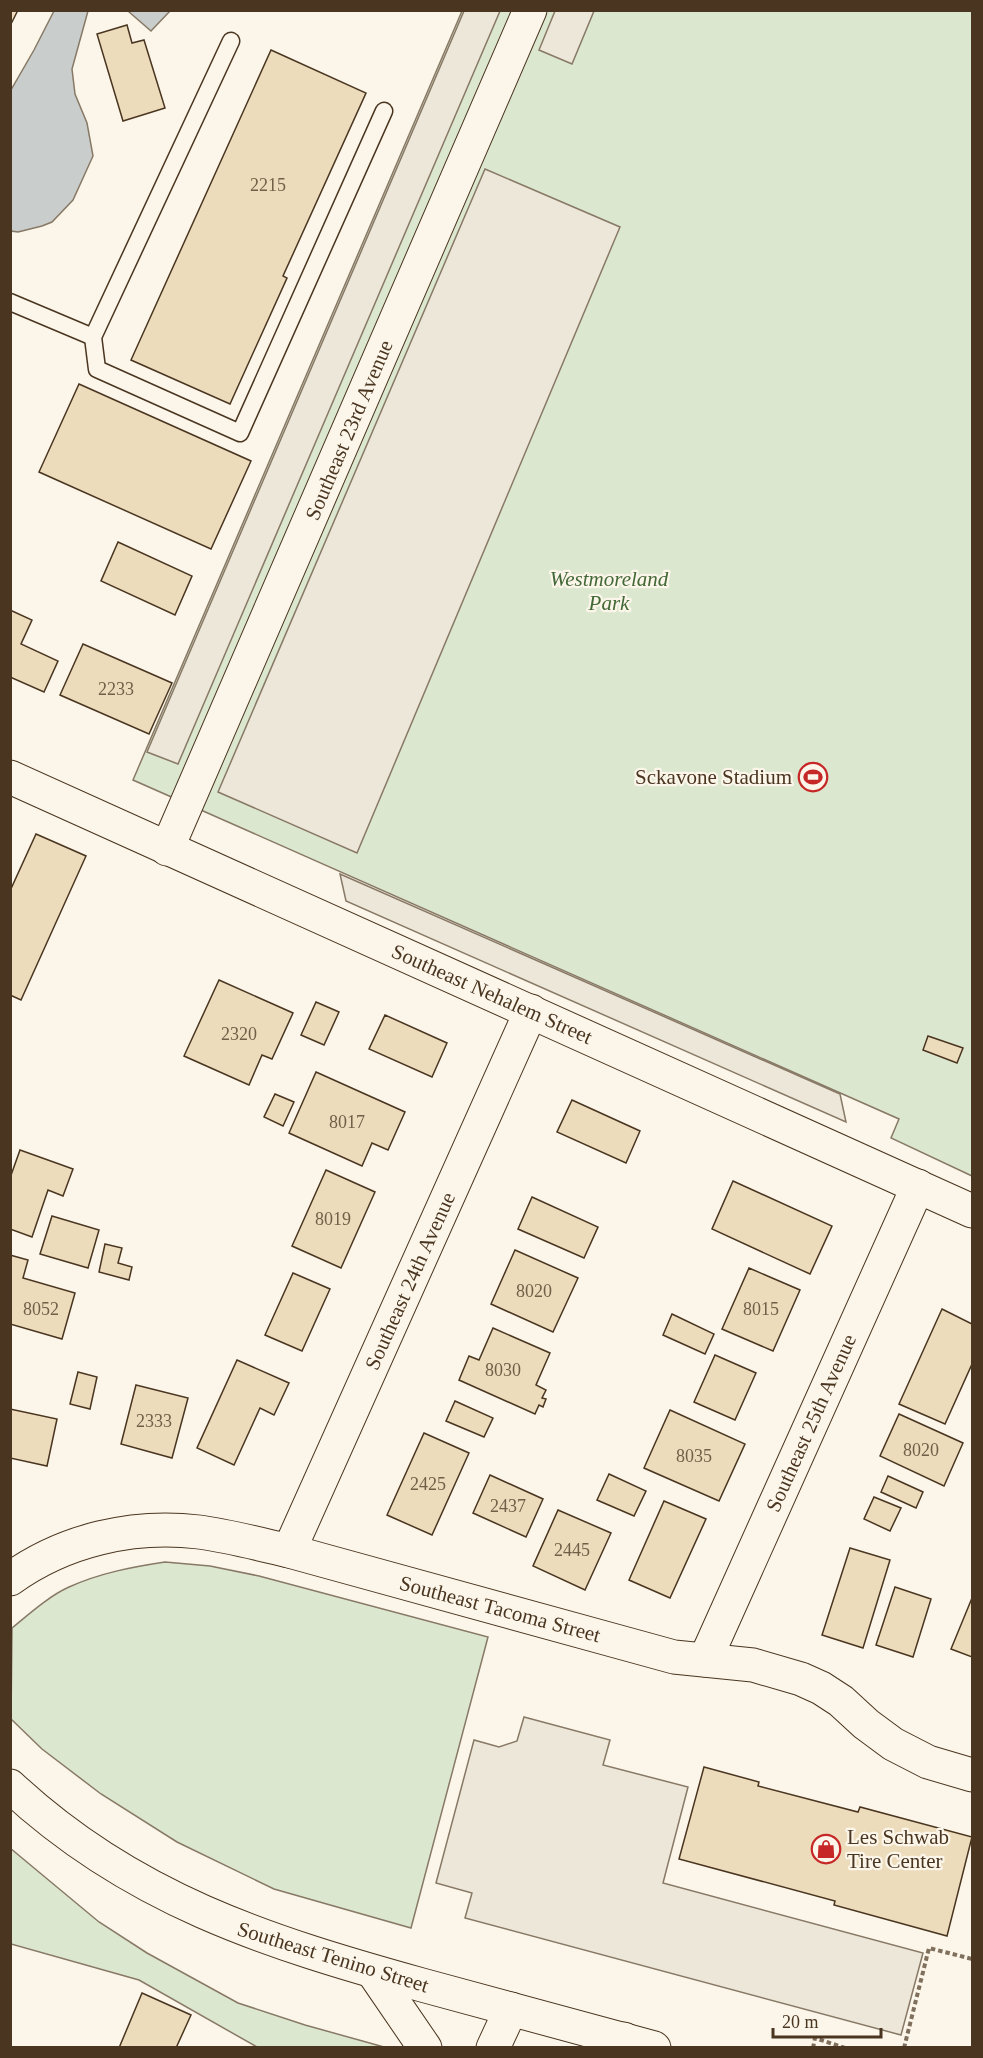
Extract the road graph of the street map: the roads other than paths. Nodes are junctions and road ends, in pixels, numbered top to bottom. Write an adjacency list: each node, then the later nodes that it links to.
1 (530, 10): 7 (main road, Southeast 23rd Avenue)
2 (231, 41): 5 (lane)
3 (384, 111): 5 (lane)
4 (10, 302): 5 (lane)
5 (93, 337)
6 (10, 777): 7 (main road, Southeast Nehalem Street)
7 (167, 849): 8 (main road, Southeast Nehalem Street)
8 (531, 1011): 9 (main road, Southeast Nehalem Street); 11 (main road, Southeast 24th Avenue)
9 (918, 1186): 10 (main road, Southeast Nehalem Street); 13 (main road, Southeast 25th Avenue)
10 (972, 1211)
11 (289, 1551): 12 (main road, Southeast Tacoma Street); 13 (main road, Southeast Tacoma Street)
12 (10, 1579)
13 (705, 1660): 14 (main road, Southeast Tacoma Street)
14 (972, 1775)
15 (10, 1786): 16 (main road, Southeast Tenino Street)
16 (373, 1972): 17 (main road, Southeast Tenino Street); 19 (main road)
17 (511, 2009): 18 (main road, Southeast Tenino Street); 20 (main road)
18 (629, 2045)
19 (425, 2048)
20 (493, 2048)

